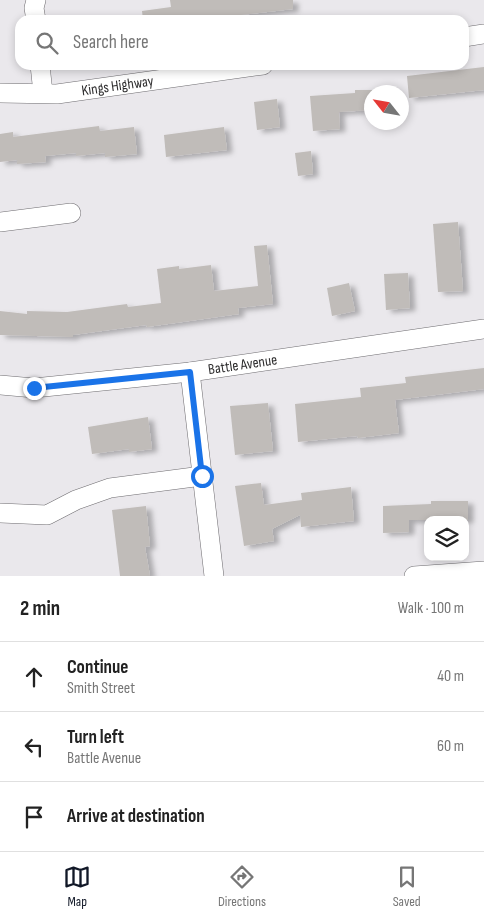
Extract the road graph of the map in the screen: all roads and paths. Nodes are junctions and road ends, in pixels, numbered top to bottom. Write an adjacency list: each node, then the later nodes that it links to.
1 (36, 0): 2 (street)
2 (35, 15)
3 (484, 34): 4 (street)
4 (469, 36)
5 (41, 70): 8 (street)
6 (227, 70): 8 (street, Kings Highway)
7 (0, 93): 8 (street, Kings Highway)
8 (43, 94)
9 (71, 214): 10 (street)
10 (0, 222)
11 (484, 329): 12 (street, Battle Avenue)
12 (190, 372): 13 (street, Battle Avenue); 14 (street)
13 (0, 385)
14 (202, 476): 15 (street); 17 (street)
15 (0, 513)
16 (484, 571): 18 (street)
17 (214, 576)
18 (414, 576)

